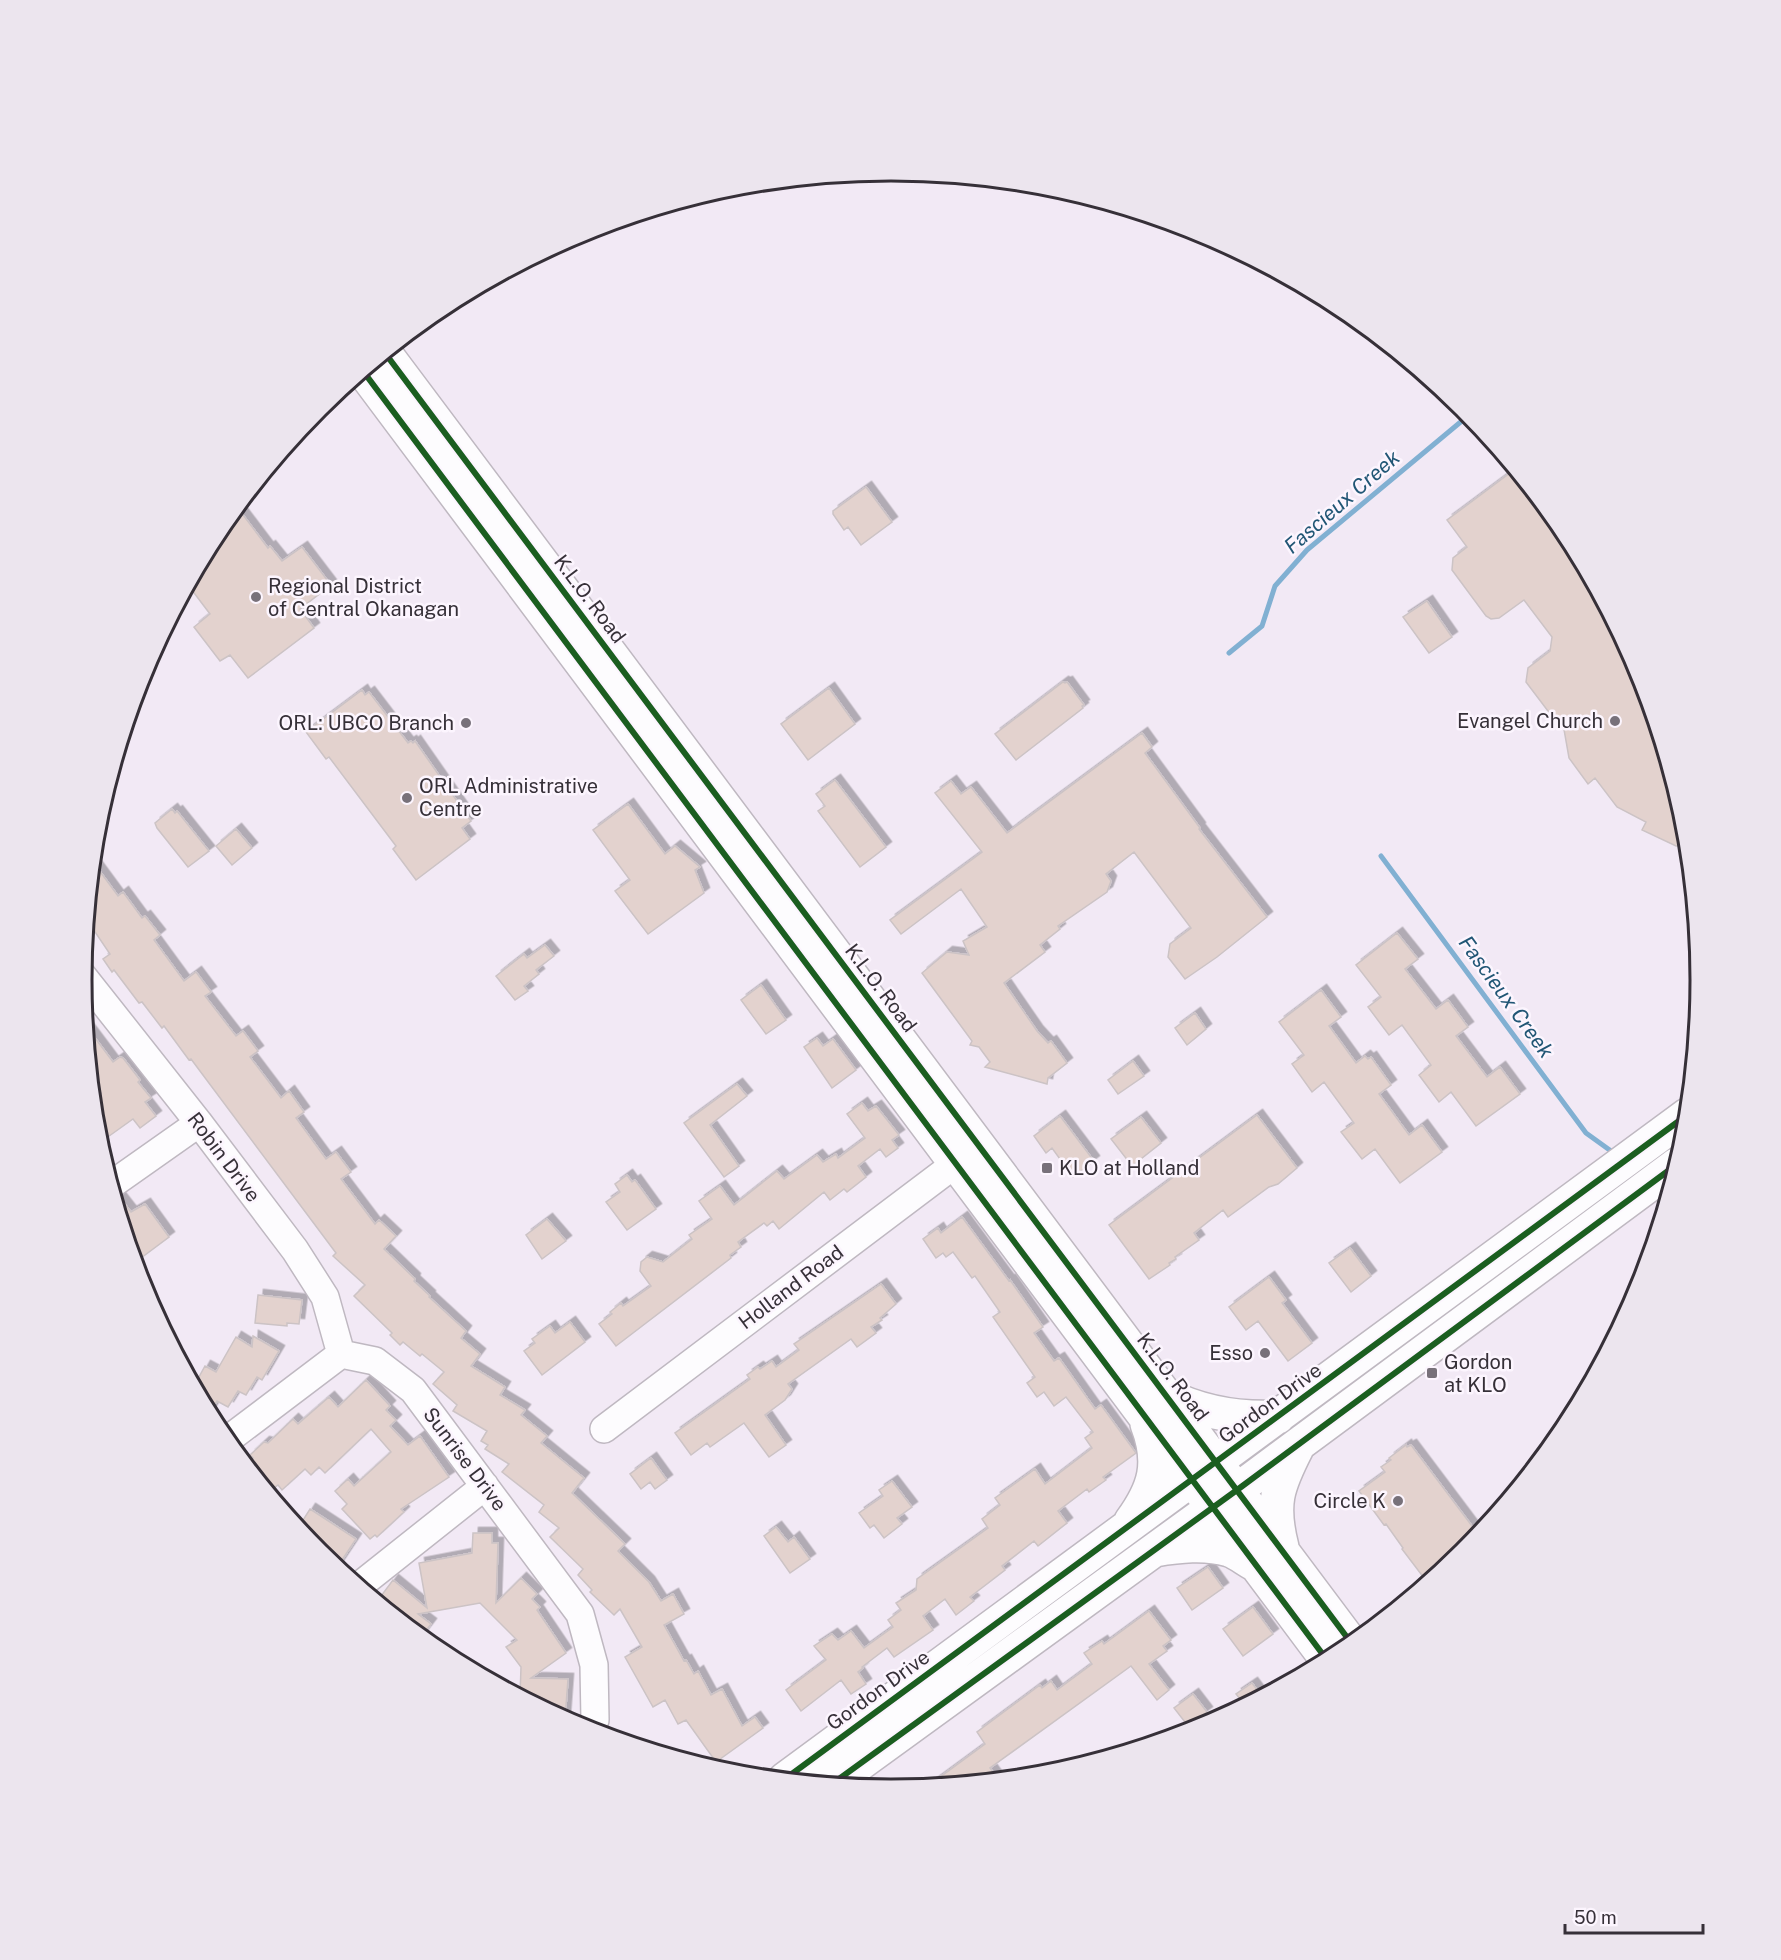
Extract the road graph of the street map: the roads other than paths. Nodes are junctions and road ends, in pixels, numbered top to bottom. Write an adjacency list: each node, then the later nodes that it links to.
1 (389, 358): 6 (main road, K.L.O. Road)
2 (367, 376): 6 (main road, K.L.O. Road)
3 (92, 989): 4 (street, Robin Drive)
4 (199, 1123): 8 (street); 9 (street, Robin Drive)
5 (1676, 1123): 11 (main road, Gordon Drive)
6 (967, 1155): 10 (main road, K.L.O. Road); 12 (street, Holland Road)
7 (1665, 1173): 14 (main road)
8 (117, 1180)
9 (341, 1354): 13 (street); 16 (street, Sunrise Drive)
10 (1154, 1405): 11 (main road); 15 (main road, K.L.O. Road); 18 (main road)
11 (1278, 1417): 15 (main road, Gordon Drive)
12 (604, 1429)
13 (234, 1435)
14 (1299, 1445): 17 (main road); 20 (main road)
15 (1204, 1472): 17 (main road, K.L.O. Road); 18 (main road, Gordon Drive)
16 (485, 1486): 21 (street); 24 (street, Sunrise Drive)
17 (1225, 1499): 19 (main road); 20 (main road, K.L.O. Road)
18 (1123, 1532): 25 (main road, Gordon Drive)
19 (1155, 1550): 20 (main road); 26 (main road)
20 (1269, 1559): 22 (main road, K.L.O. Road); 23 (main road, K.L.O. Road)
21 (365, 1582)
22 (1345, 1637)
23 (1321, 1652)
24 (595, 1722)
25 (794, 1773)
26 (841, 1777)

